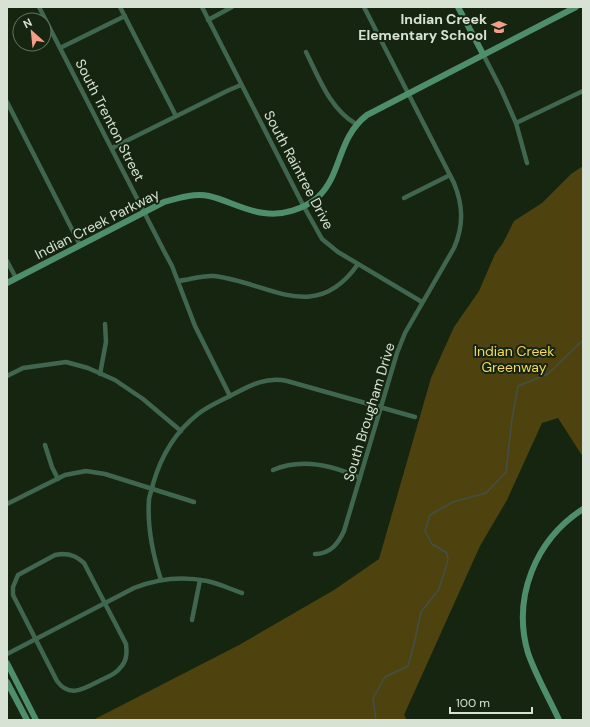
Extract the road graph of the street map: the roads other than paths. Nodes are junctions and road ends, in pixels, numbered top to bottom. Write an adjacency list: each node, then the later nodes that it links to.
1 (39, 7): 10 (street, South Trenton Street)
2 (120, 7): 8 (street)
3 (202, 7): 9 (street, South Raintree Drive)
4 (232, 7): 9 (street)
5 (364, 7): 15 (street, South Brougham Drive)
6 (458, 7): 12 (street)
7 (576, 7): 12 (street, Indian Creek Parkway)
8 (124, 16): 10 (street); 17 (street)
9 (208, 20): 13 (street, South Raintree Drive)
10 (60, 48): 20 (street, South Trenton Street)
11 (306, 52): 19 (street)
12 (483, 54): 15 (street, Indian Creek Parkway); 18 (street)
13 (241, 85): 17 (street); 24 (street, South Raintree Drive)
14 (583, 90): 18 (street)
15 (408, 93): 19 (street, Indian Creek Parkway); 22 (street, South Brougham Drive)
16 (7, 102): 26 (street)
17 (176, 116): 20 (street)
18 (516, 123): 21 (street)
19 (356, 124): 24 (street, Indian Creek Parkway)
20 (112, 148): 25 (street, South Trenton Street)
21 (527, 163)
22 (450, 175): 23 (street); 32 (street, South Brougham Drive)
23 (404, 198)
24 (303, 205): 25 (street, Indian Creek Parkway); 28 (street, South Raintree Drive)
25 (144, 212): 26 (street, Indian Creek Parkway); 30 (street, South Trenton Street)
26 (80, 245): 29 (street, Indian Creek Parkway)
27 (7, 261): 29 (street)
28 (358, 264): 30 (street); 32 (street, South Raintree Drive)
29 (16, 278): 31 (street, Indian Creek Parkway)
30 (178, 281): 36 (street, South Trenton Street)
31 (7, 283)
32 (422, 302): 37 (street, South Brougham Drive)
33 (105, 324): 34 (street)
34 (100, 374): 35 (street); 39 (street)
35 (7, 376)
36 (230, 396): 37 (street); 39 (street)
37 (380, 407): 38 (street); 42 (street, South Brougham Drive)
38 (415, 418)
39 (181, 431): 44 (street)
40 (45, 445): 43 (street)
41 (273, 470): 42 (street)
42 (360, 478): 48 (street, South Brougham Drive)
43 (58, 479): 44 (street); 46 (street)
44 (152, 489): 45 (street); 49 (street)
45 (194, 502)
46 (7, 504)
47 (583, 509): 60 (street)
48 (315, 554)
49 (161, 580): 50 (street); 52 (street)
50 (200, 580): 51 (street); 53 (street)
51 (242, 593)
52 (105, 604): 54 (street); 54 (street); 54 (street)
53 (192, 620)
54 (36, 639): 55 (street)
55 (7, 654)
56 (7, 663): 59 (street)
57 (7, 682): 58 (street)
58 (27, 720)
59 (36, 720)
60 (559, 720)

